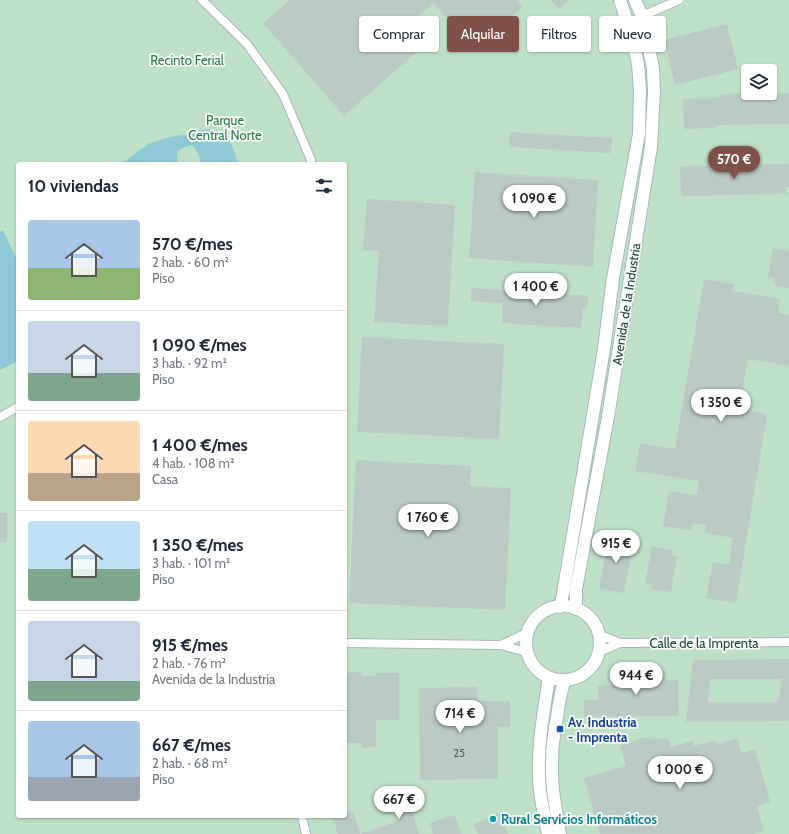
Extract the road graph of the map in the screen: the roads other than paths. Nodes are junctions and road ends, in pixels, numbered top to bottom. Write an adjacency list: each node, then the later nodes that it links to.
1 (202, 0): 7 (street)
2 (620, 0): 10 (street, Avenida de la Industria)
3 (635, 0): 5 (street, Avenida de la Industria)
4 (679, 0): 5 (street)
5 (642, 16)
6 (650, 52): 11 (street, Avenida de la Industria)
7 (311, 162)
8 (16, 408): 9 (street)
9 (0, 417)
10 (560, 606): 11 (street); 12 (street)
11 (576, 609): 13 (street)
12 (527, 633): 17 (street); 18 (street)
13 (598, 634): 16 (street, Calle de la Imprenta); 19 (street)
14 (789, 642): 16 (street, Calle de la Imprenta)
15 (347, 643): 17 (street)
16 (620, 643): 19 (street, Calle de la Imprenta)
17 (501, 645): 18 (street)
18 (526, 652): 20 (street)
19 (599, 652): 21 (street)
20 (549, 678): 21 (street); 24 (street)
21 (565, 680): 25 (street)
22 (302, 818): 23 (street)
23 (306, 834)
24 (548, 834)
25 (560, 834)

